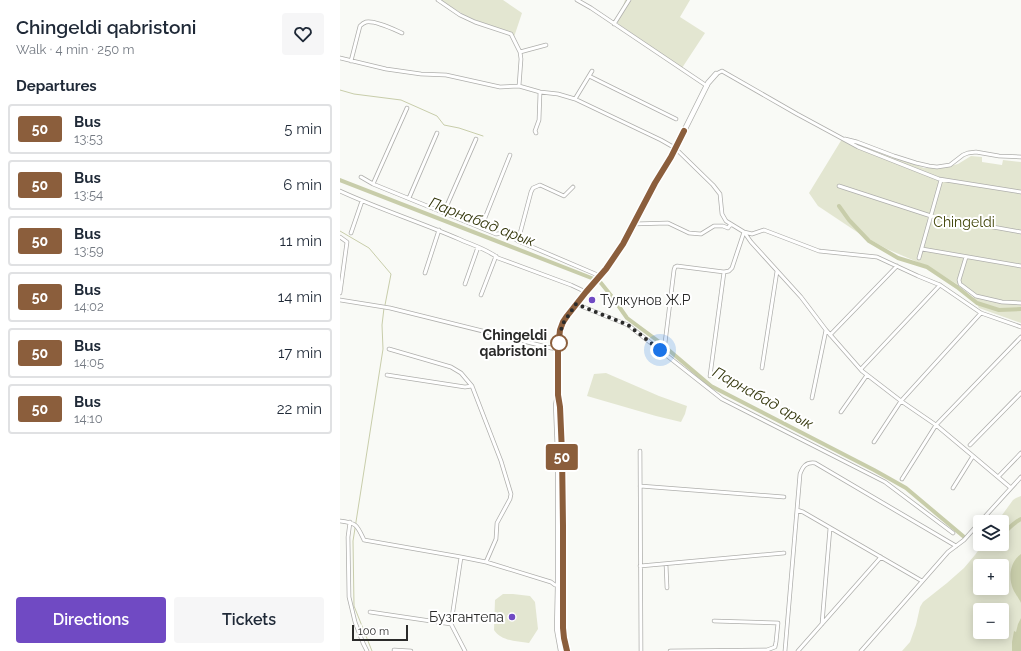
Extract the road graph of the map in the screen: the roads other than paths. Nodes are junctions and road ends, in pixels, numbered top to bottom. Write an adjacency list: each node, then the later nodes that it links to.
1 (438, 0): 7 (street)
2 (577, 0): 4 (street)
3 (629, 0): 4 (street)
4 (614, 24): 14 (street)
5 (402, 33): 9 (street)
6 (546, 45): 7 (street)
7 (520, 52): 13 (street)
8 (340, 58): 9 (street)
9 (351, 61): 13 (street)
10 (592, 70): 12 (street)
11 (716, 74): 14 (main road); 21 (street)
12 (589, 76): 16 (street); 18 (street)
13 (519, 86): 15 (street)
14 (707, 86): 23 (main road)
15 (540, 92): 16 (street); 20 (street)
16 (575, 99): 23 (street)
17 (407, 108): 28 (street)
18 (676, 119)
19 (437, 133): 33 (street)
20 (536, 133)
21 (840, 137): 25 (street); 27 (street)
22 (476, 139): 35 (street)
23 (675, 148): 37 (main road); 38 (street)
24 (510, 155): 39 (street)
25 (1021, 157)
26 (361, 177): 28 (street)
27 (941, 180): 32 (street); 36 (street)
28 (373, 184): 33 (street)
29 (839, 186): 36 (street)
30 (573, 187): 45 (street)
31 (340, 191): 34 (street)
32 (1021, 192)
33 (409, 198): 35 (street)
34 (362, 201): 40 (street); 43 (street)
35 (444, 212): 39 (street)
36 (931, 216): 42 (street); 47 (street)
37 (633, 224): 38 (street); 56 (main road)
38 (731, 224): 41 (street)
39 (481, 228): 45 (street)
40 (439, 230): 46 (street); 55 (street)
41 (744, 232): 51 (street); 53 (street); 54 (street)
42 (1021, 232)
43 (351, 233)
44 (340, 238): 60 (street)
45 (518, 241): 56 (street)
46 (478, 247): 48 (street); 57 (street)
47 (922, 249): 49 (street); 50 (street)
48 (496, 256): 59 (street); 61 (street)
49 (966, 257): 52 (street); 63 (street)
50 (919, 258)
51 (897, 266): 58 (street); 68 (street)
52 (1021, 266)
53 (777, 271): 67 (street); 73 (street)
54 (724, 272): 70 (street); 77 (street)
55 (425, 273)
56 (600, 276): 59 (main road)
57 (465, 284)
58 (940, 284): 65 (street); 74 (street)
59 (586, 292): 64 (main road)
60 (340, 293)
61 (481, 295)
62 (340, 300): 71 (street)
63 (1021, 303)
64 (576, 304): 71 (main road); 102 (street)
65 (981, 313): 66 (street); 81 (street)
66 (1021, 326)
67 (826, 330): 68 (street); 80 (street)
68 (830, 335): 74 (street)
69 (1021, 337): 83 (street)
70 (665, 343)
71 (559, 346): 111 (main road)
72 (389, 349): 78 (street)
73 (762, 368)
74 (861, 369): 76 (street)
75 (387, 374): 78 (street)
76 (867, 375): 81 (street); 82 (street)
77 (710, 376)
78 (472, 386): 107 (street)
79 (1021, 393): 85 (street)
80 (812, 398)
81 (901, 401): 83 (street); 84 (street)
82 (841, 412)
83 (936, 425): 88 (street); 91 (street)
84 (874, 442)
85 (970, 445)
86 (640, 451): 92 (street)
87 (1021, 453): 89 (street)
88 (973, 456): 89 (street); 93 (street)
89 (998, 477): 94 (street)
90 (1021, 477): 94 (street)
91 (902, 479)
92 (640, 486): 95 (street); 109 (street)
93 (953, 488)
94 (1011, 488): 97 (street)
95 (784, 497)
96 (797, 510): 100 (street); 103 (street); 126 (street)
97 (986, 515)
98 (340, 521): 99 (street)
99 (350, 522): 105 (street); 118 (street)
100 (830, 528): 106 (street); 116 (street)
101 (973, 530): 103 (street)
102 (953, 533)
103 (956, 546): 110 (street)
104 (784, 554): 108 (street)
105 (462, 556): 107 (street); 115 (street)
106 (881, 557): 110 (street); 116 (street)
107 (486, 562): 111 (street)
108 (666, 564): 109 (street); 112 (street)
109 (640, 566): 123 (street)
110 (922, 581): 128 (street)
111 (561, 585): 121 (main road); 122 (main road)
112 (667, 588)
113 (370, 612): 115 (street)
114 (714, 621): 125 (street)
115 (451, 624): 120 (street)
116 (822, 624): 127 (street)
117 (394, 650): 119 (street)
118 (367, 651)
119 (411, 651)
120 (465, 651)
121 (561, 651)
122 (567, 651)
123 (641, 651)
124 (670, 651): 125 (street)
125 (697, 651)
126 (785, 651)
127 (798, 651)
128 (861, 651)

